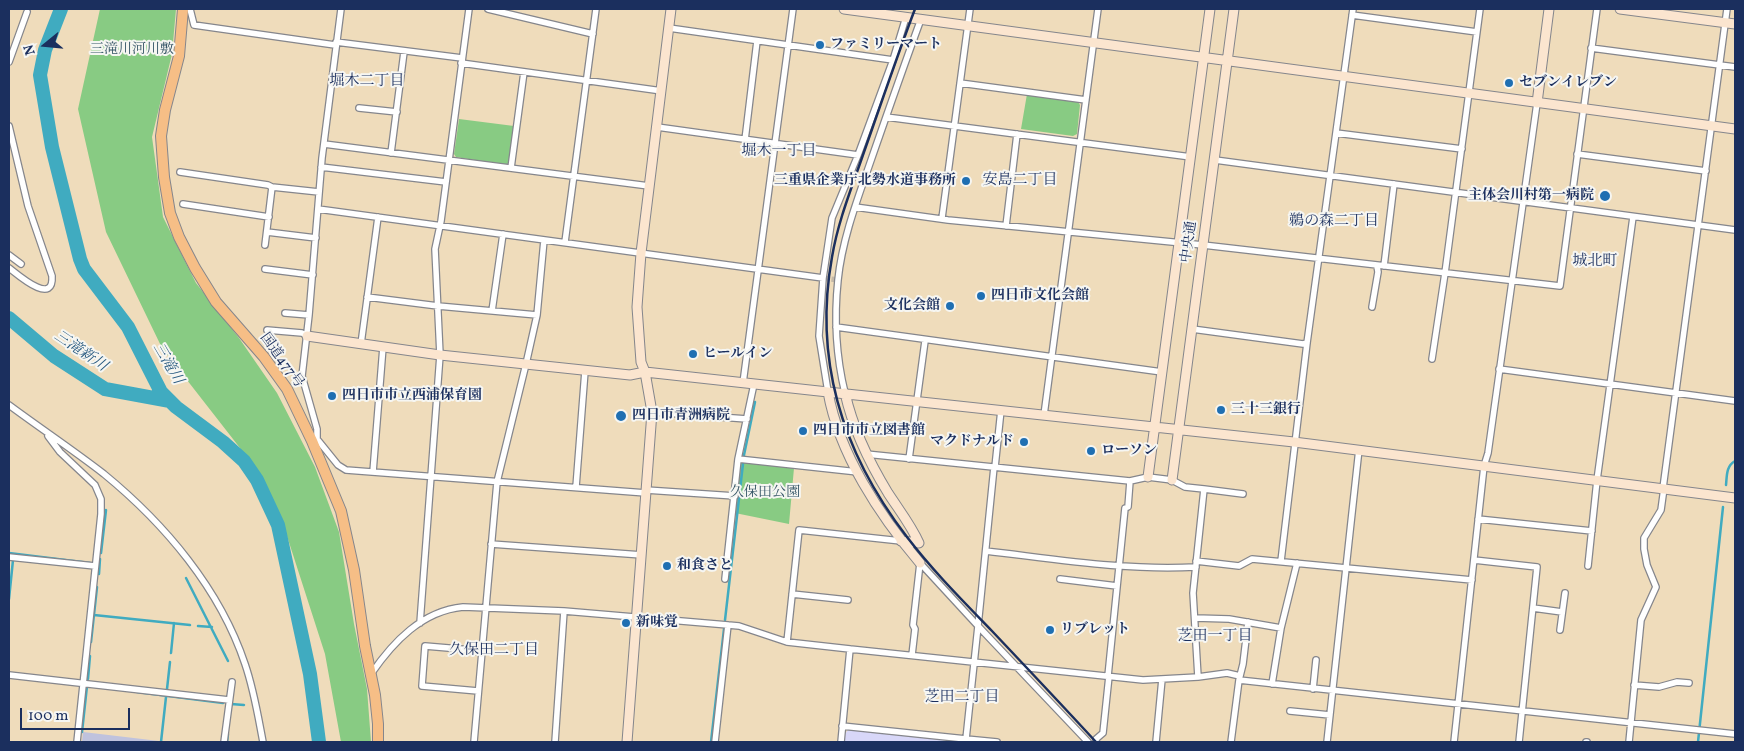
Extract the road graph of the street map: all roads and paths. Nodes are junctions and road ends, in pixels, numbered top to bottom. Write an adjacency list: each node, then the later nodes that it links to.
1 (183, 9): 159 (highway, 国道477号)
2 (190, 9): 31 (street)
3 (341, 9): 31 (street)
4 (469, 9): 39 (street)
5 (488, 9): 29 (street)
6 (596, 9): 29 (street)
7 (671, 9): 27 (street)
8 (793, 9): 33 (street)
9 (844, 9): 19 (street)
10 (970, 9): 26 (street)
11 (1098, 9): 32 (street)
12 (1210, 9): 36 (street, 中央通)
13 (1234, 9): 38 (street, 中央通)
14 (1480, 9): 28 (street)
15 (1549, 9): 50 (street)
16 (1597, 9): 34 (street)
17 (1620, 9): 24 (street)
18 (1727, 9): 24 (street)
19 (857, 10): 22 (street)
20 (27, 12): 40 (street)
21 (1353, 12): 28 (street); 44 (street)
22 (906, 17): 23 (street); 37 (street)
23 (921, 19): 26 (street); 54 (street)
24 (1725, 23): 25 (street); 41 (street)
25 (1735, 24)
26 (967, 26): 32 (street); 46 (street)
27 (669, 28): 30 (street); 47 (street)
28 (1477, 32): 48 (street)
29 (593, 34): 45 (street)
30 (758, 41): 33 (street); 62 (street)
31 (336, 43): 35 (street); 64 (street)
32 (1094, 43): 36 (street); 49 (street)
33 (788, 45): 37 (street); 65 (street)
34 (1592, 48): 41 (street); 52 (street)
35 (404, 52): 39 (street); 53 (street)
36 (1203, 57): 38 (street); 70 (street, 中央通)
37 (893, 60): 69 (street)
38 (1227, 60): 44 (street); 72 (street, 中央通)
39 (462, 61): 43 (street); 71 (street)
40 (9, 62)
41 (1719, 65): 42 (street); 57 (street)
42 (1735, 68)
43 (524, 72): 45 (street); 74 (street)
44 (1343, 75): 48 (street); 60 (street)
45 (586, 81): 47 (street); 78 (street)
46 (960, 83): 49 (street); 56 (street)
47 (662, 91): 58 (street)
48 (1469, 92): 50 (street); 66 (street)
49 (1086, 100): 63 (street)
50 (1537, 103): 52 (street); 85 (street)
51 (359, 108): 53 (street)
52 (1583, 109): 57 (street); 68 (street)
53 (397, 112): 67 (street)
54 (886, 117): 56 (street); 87 (street)
55 (9, 126): 113 (street)
56 (954, 126): 61 (street); 93 (street)
57 (1712, 126): 59 (street); 76 (street)
58 (657, 127): 62 (street); 81 (street)
59 (1735, 129)
60 (1336, 133): 66 (street); 77 (street)
61 (1017, 134): 63 (street); 96 (street)
62 (745, 140): 65 (street)
63 (1080, 142): 70 (street); 99 (street)
64 (324, 144): 67 (street); 73 (street)
65 (775, 144): 69 (street); 114 (street)
66 (1462, 149): 84 (street)
67 (391, 152): 71 (street)
68 (1577, 154): 76 (street); 88 (street)
69 (858, 155): 118 (street)
70 (1191, 157): 104 (street, 中央通)
71 (449, 160): 74 (street); 79 (street)
72 (1215, 160): 77 (street); 106 (street, 中央通)
73 (321, 167): 79 (street); 83 (street)
74 (511, 168): 78 (street)
75 (180, 172): 82 (street)
76 (1706, 172): 94 (street)
77 (1330, 175): 80 (street); 109 (street)
78 (574, 176): 81 (street); 103 (street)
79 (446, 182): 95 (street)
80 (1394, 184): 84 (street); 112 (street)
81 (650, 186): 107 (street)
82 (272, 187): 83 (street); 90 (street)
83 (319, 192): 89 (street)
84 (1455, 192): 85 (street); 116 (street)
85 (1523, 201): 88 (street); 119 (street)
86 (183, 204): 90 (street)
87 (855, 207): 93 (street); 127 (street)
88 (1570, 208): 92 (street); 119 (street)
89 (318, 209): 91 (street); 101 (street)
90 (269, 217): 98 (street)
91 (378, 217): 95 (street); 120 (street)
92 (1633, 217): 94 (street); 144 (street)
93 (942, 218): 96 (street)
94 (1698, 225): 97 (street); 147 (street)
95 (439, 226): 100 (street); 121 (street)
96 (1006, 226): 99 (street)
97 (1735, 230)
98 (267, 232): 101 (street); 105 (street)
99 (1068, 232): 104 (street); 136 (street)
100 (503, 234): 102 (street); 123 (street)
101 (316, 238): 117 (street)
102 (544, 240): 103 (street); 126 (street)
103 (565, 242): 107 (street)
104 (1179, 243): 106 (street); 142 (street, 中央通)
105 (266, 245)
106 (1203, 245): 109 (street); 128 (street, 中央通)
107 (641, 253): 114 (street); 141 (street)
108 (9, 255): 110 (street)
109 (1319, 259): 111 (street); 132 (street)
110 (21, 264)
111 (1377, 266): 112 (street); 122 (street)
112 (1384, 266): 116 (street)
113 (9, 268)
114 (758, 268): 118 (street); 143 (street)
115 (265, 269): 117 (street)
116 (1445, 274): 119 (street); 137 (street)
117 (313, 275): 125 (street)
118 (823, 278): 146 (street)
119 (1512, 281): 139 (street)
120 (367, 297): 121 (street); 133 (street)
121 (438, 306): 123 (street); 135 (street)
122 (1372, 307)
123 (492, 311): 126 (street)
124 (285, 313): 125 (street)
125 (309, 315): 130 (street)
126 (537, 315): 138 (street)
127 (836, 327): 131 (street); 148 (street)
128 (1192, 329): 132 (street); 157 (street, 中央通)
129 (267, 330): 130 (street)
130 (307, 336): 133 (street); 159 (street)
131 (925, 340): 136 (street); 149 (street)
132 (1307, 343): 160 (street)
133 (361, 344): 134 (street)
134 (383, 347): 135 (street); 167 (street)
135 (440, 355): 138 (street); 169 (street)
136 (1053, 357): 142 (street); 154 (street)
137 (1432, 359)
138 (526, 364): 140 (street); 174 (street)
139 (1499, 368): 144 (street); 165 (street)
140 (585, 371): 141 (street); 175 (street)
141 (645, 372): 143 (street); 153 (street)
142 (1162, 372): 156 (street, 中央通)
143 (743, 383): 145 (street)
144 (1610, 383): 147 (street); 172 (street)
145 (754, 384): 146 (street); 155 (street)
146 (828, 392): 148 (street); 168 (street)
147 (1676, 392): 150 (street); 176 (street)
148 (845, 393): 149 (street); 162 (street)
149 (917, 401): 152 (street); 164 (street)
150 (1735, 401)
151 (9, 405): 158 (street)
152 (1001, 410): 154 (street); 166 (street)
153 (652, 412): 155 (street); 178 (street)
154 (1044, 414): 156 (street)
155 (747, 419): 163 (street)
156 (1154, 427): 157 (street); 170 (street, 中央通)
157 (1180, 428): 160 (street); 171 (street, 中央通)
158 (43, 431): 195 (street); 249 (street)
159 (314, 440): 167 (street); 224 (highway, 国道477号)
160 (1294, 442): 161 (street); 190 (street)
161 (1359, 449): 165 (street); 197 (street)
162 (866, 454): 164 (street); 184 (street)
163 (741, 459): 168 (street); 180 (street)
164 (909, 459): 166 (street)
165 (1484, 466): 172 (street); 182 (street)
166 (994, 467): 173 (street); 186 (street)
167 (373, 472): 169 (street)
168 (858, 472): 184 (street)
169 (431, 476): 174 (street); 212 (street)
170 (1148, 477): 171 (street); 173 (street)
171 (1172, 480): 177 (street)
172 (1597, 480): 176 (street); 183 (street)
173 (1130, 481): 194 (street)
174 (497, 482): 175 (street); 185 (street)
175 (576, 488): 178 (street)
176 (1664, 488): 181 (street); 234 (street)
177 (1204, 489): 179 (street); 193 (street)
178 (646, 491): 180 (street); 187 (street)
179 (1243, 494)
180 (735, 496): 198 (street)
181 (1735, 498)
182 (1478, 519): 183 (street); 189 (street)
183 (1592, 531): 196 (street)
184 (901, 541): 191 (street); 203 (street)
185 (491, 544): 187 (street); 205 (street)
186 (986, 551): 194 (street); 214 (street)
187 (642, 555): 209 (street)
188 (9, 556): 195 (street)
189 (1474, 560): 200 (street); 206 (street)
190 (1281, 561): 192 (street); 193 (street)
191 (920, 563): 214 (street); 220 (street)
192 (1298, 563): 197 (street); 215 (street)
193 (1196, 564): 194 (street); 210 (street)
194 (1120, 565): 201 (street)
195 (96, 566): 231 (street)
196 (1588, 566)
197 (1346, 567): 200 (street); 237 (street)
198 (725, 579)
199 (1060, 579): 201 (street)
200 (1472, 580): 239 (street)
201 (1117, 586): 226 (street)
202 (1565, 593): 208 (street)
203 (792, 594): 204 (street); 217 (street)
204 (848, 600)
205 (485, 608): 207 (street); 212 (street); 219 (street)
206 (1533, 608): 208 (street); 241 (street)
207 (564, 611): 209 (street); 252 (street)
208 (1562, 612): 216 (street)
209 (638, 618): 213 (street); 253 (street)
210 (1195, 618): 211 (street); 227 (street)
211 (1248, 622): 215 (street); 228 (street)
212 (420, 623): 224 (street)
213 (728, 625): 217 (street); 254 (street)
214 (978, 626): 222 (street); 223 (street)
215 (1281, 628): 233 (street)
216 (1560, 630)
217 (787, 642): 218 (street)
218 (850, 648): 220 (street); 244 (street)
219 (481, 653): 236 (street); 236 (street)
220 (912, 655): 222 (street)
221 (1316, 660): 235 (street)
222 (974, 662): 223 (street); 246 (street)
223 (1017, 666): 226 (street); 257 (street)
224 (371, 674): 250 (highway, 国道477号)
225 (9, 675): 231 (street)
226 (1108, 676): 229 (street); 258 (street)
227 (1198, 677): 228 (street); 229 (street)
228 (1240, 678): 233 (street); 260 (street)
229 (1162, 679): 259 (street)
230 (232, 682): 238 (street)
231 (83, 683): 238 (street); 247 (street)
232 (1689, 683): 234 (street)
233 (1272, 684): 235 (street)
234 (1634, 685): 243 (street)
235 (1313, 689): 237 (street)
236 (478, 691): 251 (street)
237 (1332, 692): 239 (street); 242 (street)
238 (229, 700): 248 (street)
239 (1458, 705): 241 (street); 262 (street)
240 (1290, 711): 242 (street)
241 (1522, 712): 243 (street); 263 (street)
242 (1330, 715): 261 (street)
243 (1631, 723): 245 (street); 264 (street)
244 (842, 726): 246 (street); 255 (street)
245 (1735, 734)
246 (966, 739): 256 (street)
247 (77, 742)
248 (224, 742)
249 (263, 742)
250 (378, 742)
251 (474, 742)
252 (555, 742)
253 (627, 742)
254 (715, 742)
255 (841, 742)
256 (997, 742)
257 (1088, 742)
258 (1096, 742)
259 (1156, 742)
260 (1231, 742)
261 (1327, 742)
262 (1454, 742)
263 (1519, 742)
264 (1629, 742)

